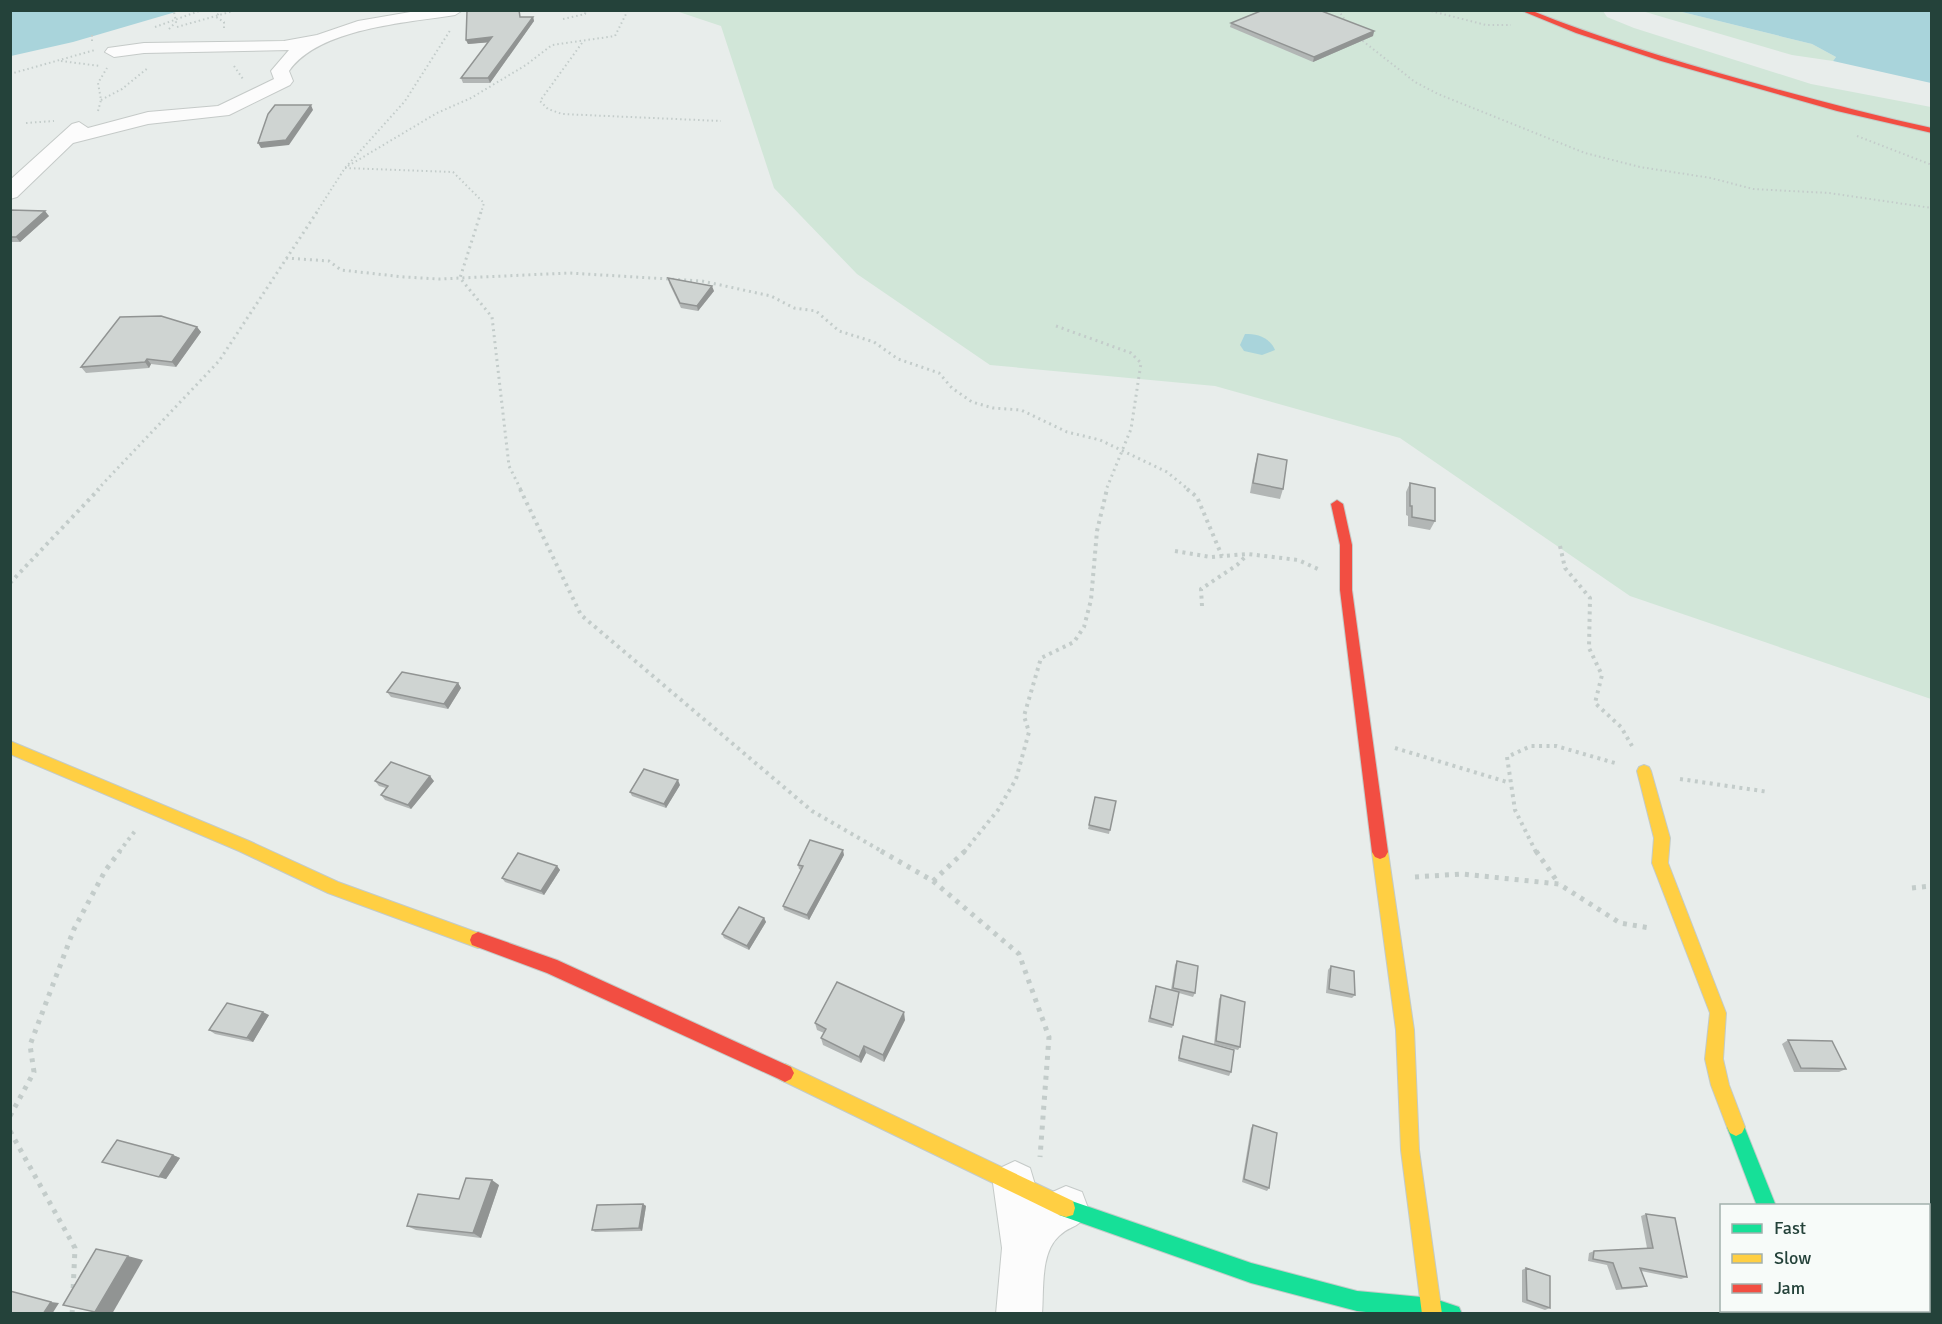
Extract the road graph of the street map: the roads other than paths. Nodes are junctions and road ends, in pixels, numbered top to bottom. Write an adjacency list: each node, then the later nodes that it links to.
1 (1523, 10): 6 (street)
2 (456, 15): 3 (street)
3 (310, 42): 4 (street); 7 (street)
4 (114, 52)
5 (98, 111): 7 (street)
6 (1932, 131)
7 (63, 140): 8 (street)
8 (10, 193)
9 (1336, 504): 14 (street)
10 (10, 747): 12 (street)
11 (1644, 771): 13 (street)
12 (1039, 1195): 14 (street); 15 (street)
13 (1766, 1204)
14 (1432, 1311): 16 (street)
15 (1019, 1314)
16 (1452, 1314)

